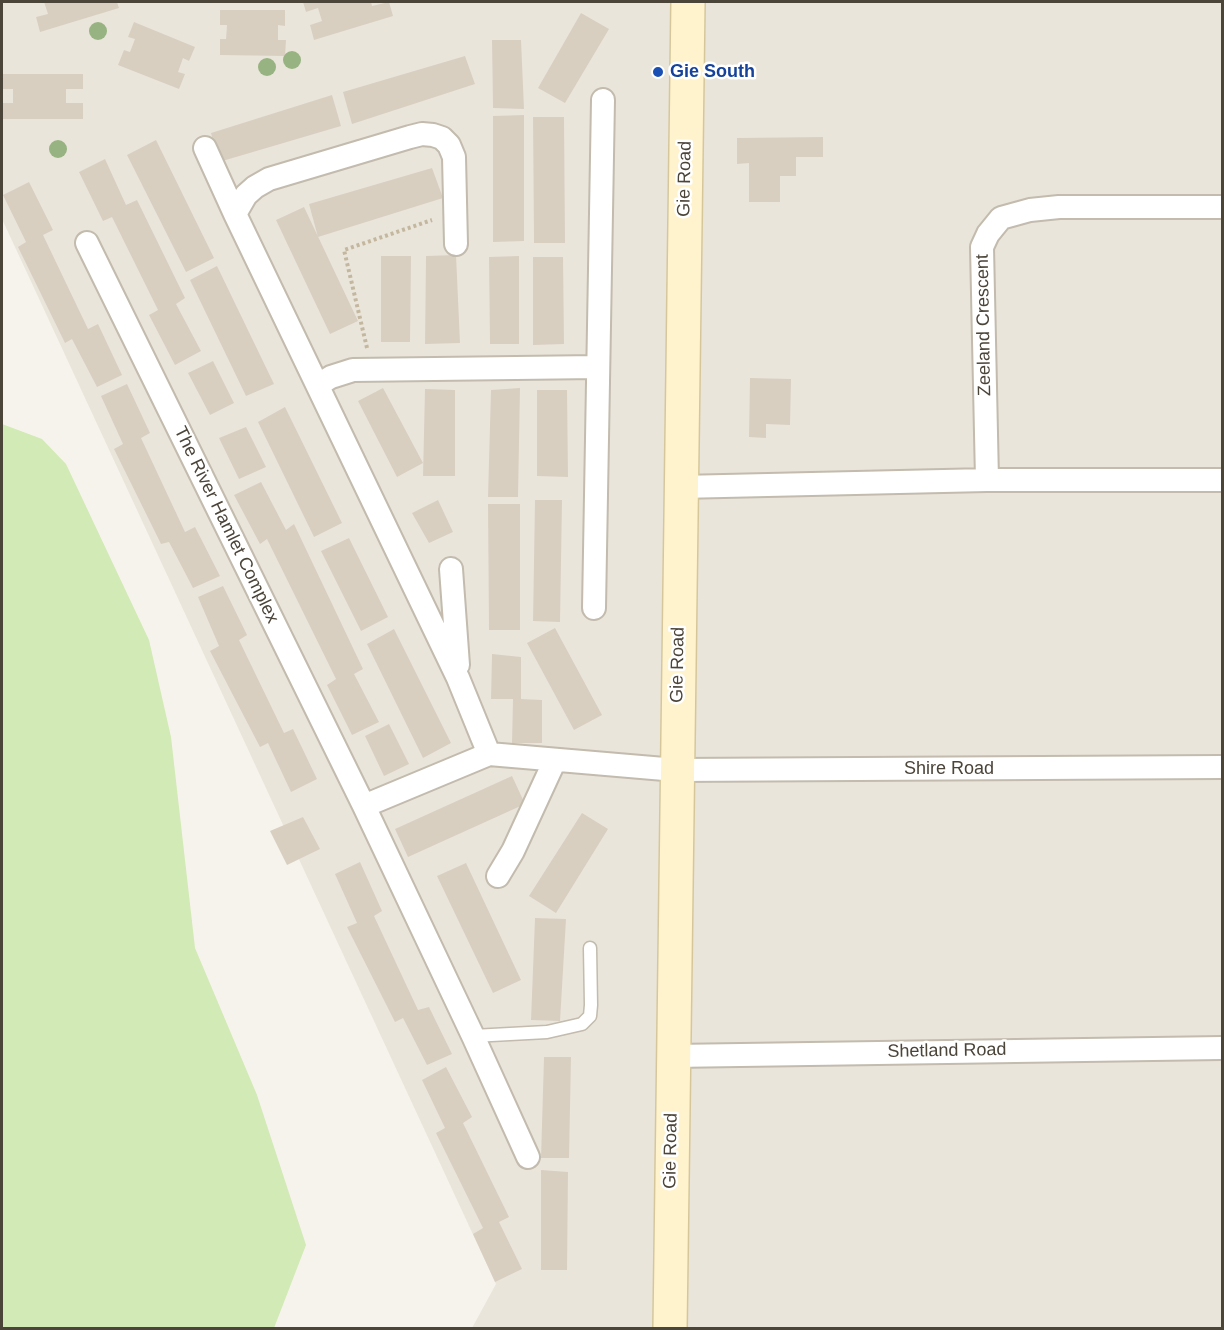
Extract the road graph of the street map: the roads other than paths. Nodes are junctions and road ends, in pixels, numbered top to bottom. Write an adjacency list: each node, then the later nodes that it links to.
1 (688, 2): 12 (street, Gie Road)
2 (603, 100): 8 (street)
3 (205, 148): 5 (street)
4 (1222, 207): 10 (street, Zeeland Crescent)
5 (235, 214): 7 (street); 9 (street)
6 (87, 243): 20 (street, The River Hamlet Complex)
7 (456, 244)
8 (597, 367): 9 (street); 14 (street)
9 (318, 385): 15 (street)
10 (987, 480): 11 (street); 12 (street)
11 (1222, 480)
12 (680, 487): 19 (street, Gie Road)
13 (452, 569): 15 (street)
14 (594, 608)
15 (458, 678): 16 (street)
16 (489, 754): 17 (street); 20 (street)
17 (555, 760): 19 (street); 21 (street)
18 (1222, 767): 19 (street, Shire Road)
19 (676, 770): 25 (street, Gie Road)
20 (364, 806): 23 (street, The River Hamlet Complex)
21 (498, 876)
22 (590, 948): 23 (lane)
23 (473, 1035): 26 (street, The River Hamlet Complex)
24 (1222, 1048): 25 (street, Shetland Road)
25 (672, 1056): 27 (street, Gie Road)
26 (528, 1157)
27 (670, 1329)

